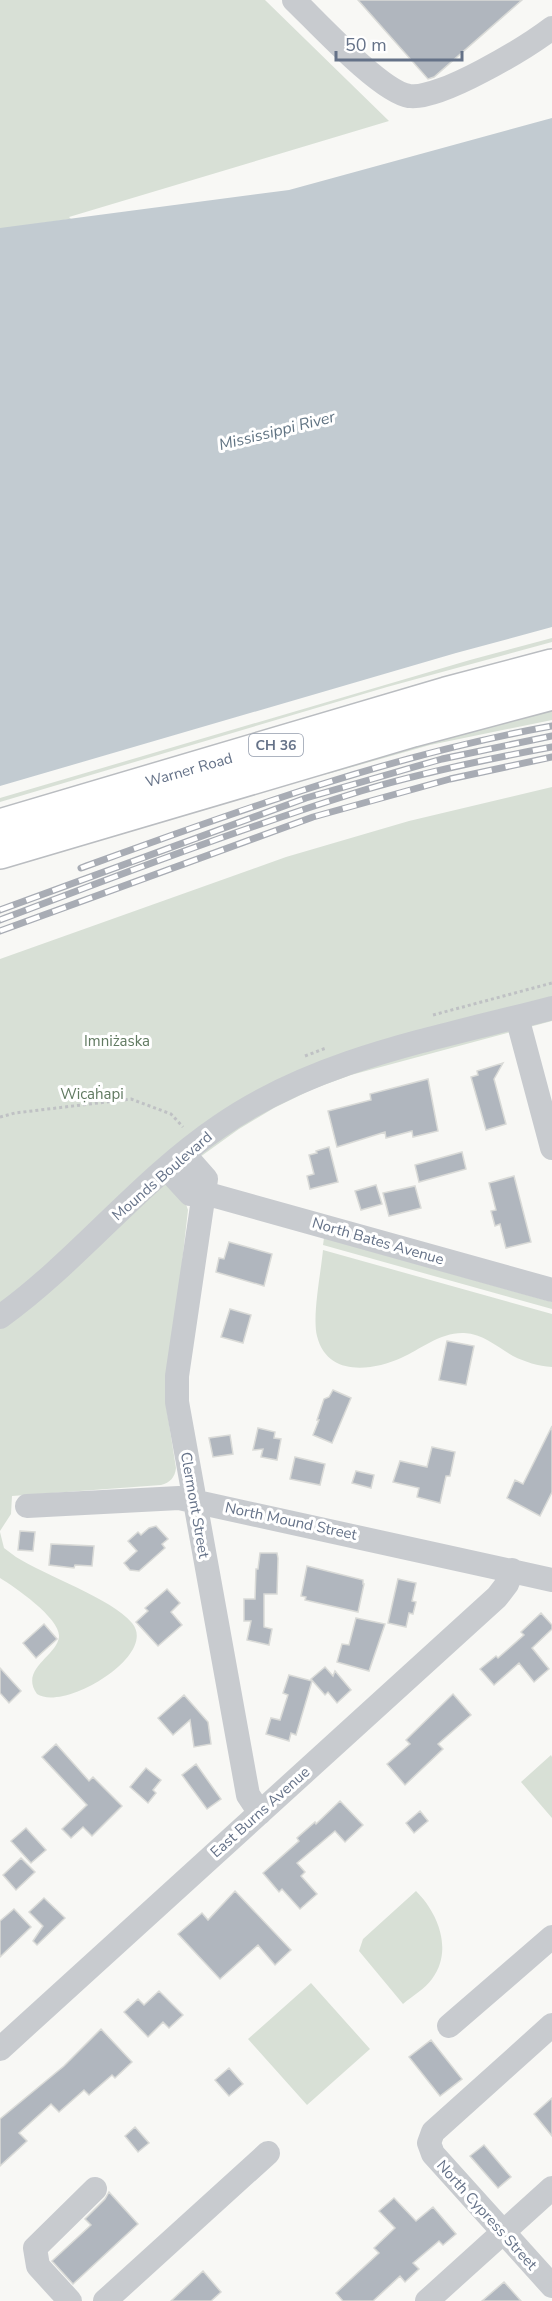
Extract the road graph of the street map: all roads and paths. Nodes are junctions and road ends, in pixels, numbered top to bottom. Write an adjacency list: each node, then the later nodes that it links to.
1 (294, 0): 2 (street)
2 (552, 28)
3 (552, 666): 5 (highway, Warner Road / CH 36)
4 (552, 693): 6 (highway, Warner Road / CH 36)
5 (0, 826)
6 (0, 852)
7 (552, 982): 8 (path)
8 (490, 999)
9 (552, 1008): 10 (street, Mounds Boulevard)
10 (517, 1017): 13 (street); 14 (street, Mounds Boulevard)
11 (0, 1117): 12 (path)
12 (183, 1126)
13 (552, 1148)
14 (175, 1161): 15 (street, Clermont Street); 17 (street, Mounds Boulevard)
15 (203, 1193): 16 (street, North Bates Avenue); 18 (street, Clermont Street)
16 (552, 1290)
17 (0, 1317)
18 (194, 1500): 19 (street, North Mound Street); 20 (street, North Mound Street); 22 (street, Clermont Street)
19 (27, 1506)
20 (512, 1570): 21 (street, North Mound Street); 22 (street, East Burns Avenue)
21 (552, 1580)
22 (260, 1813): 26 (street, East Burns Avenue)
23 (552, 1937): 25 (street)
24 (552, 2025): 30 (street, North Cypress Street)
25 (449, 2026)
26 (0, 2049)
27 (268, 2153): 33 (street)
28 (552, 2188): 30 (street)
29 (95, 2189): 32 (street)
30 (503, 2232): 31 (street, North Cypress Street); 34 (street)
31 (551, 2284)
32 (69, 2301)
33 (105, 2301)
34 (427, 2301)

